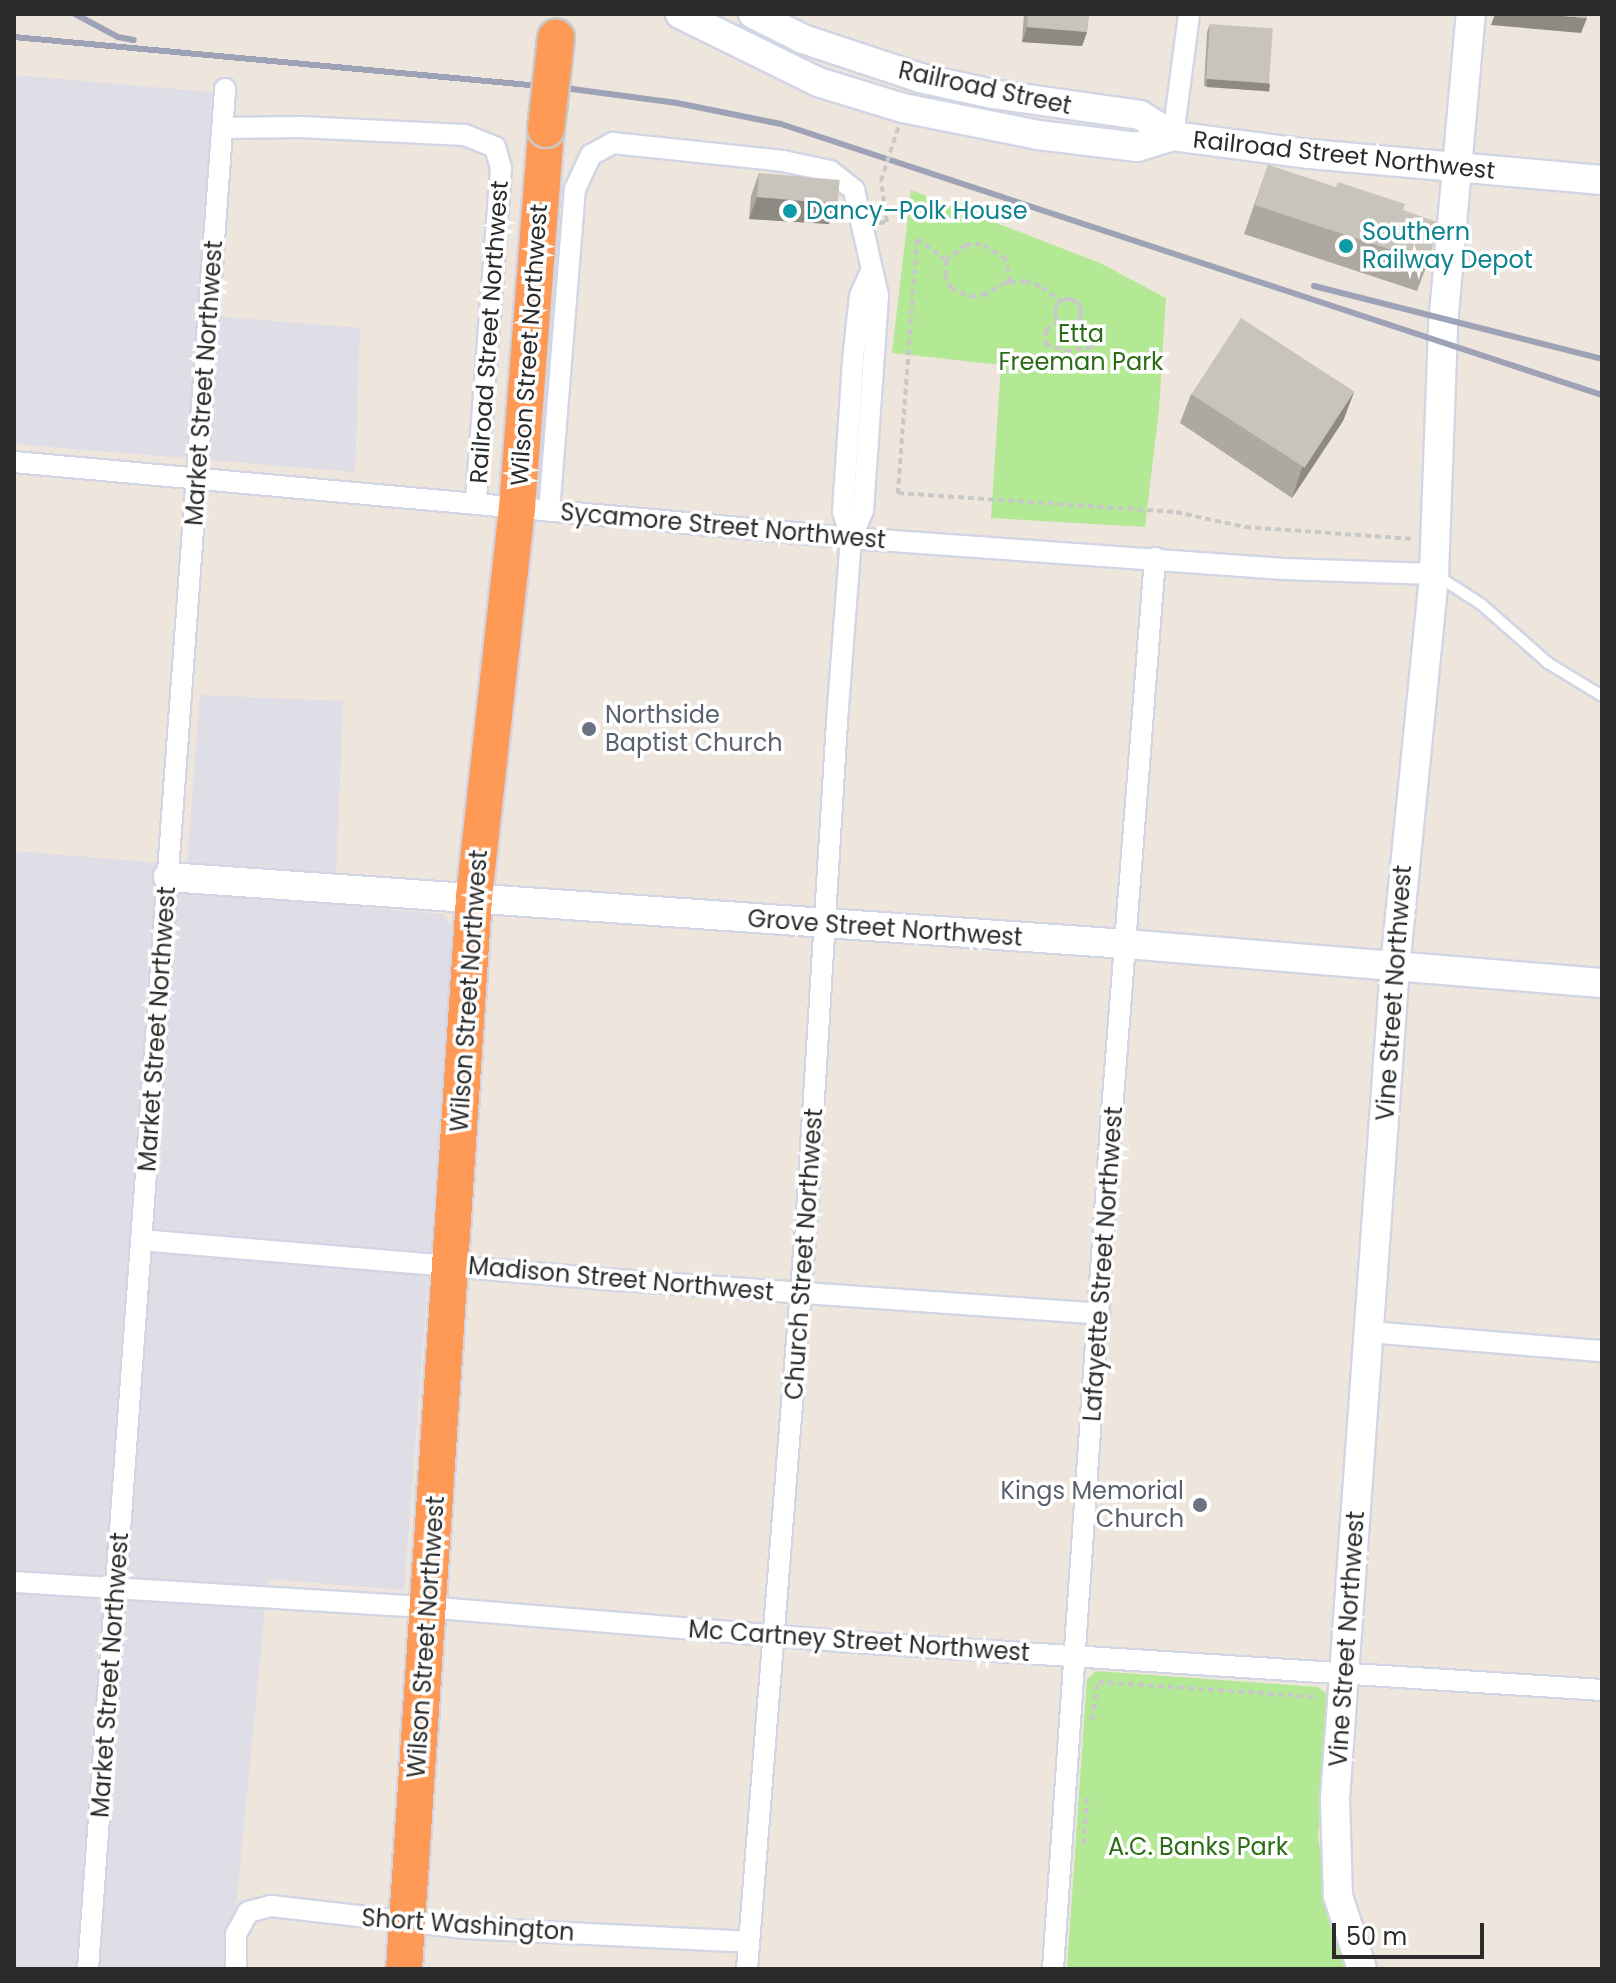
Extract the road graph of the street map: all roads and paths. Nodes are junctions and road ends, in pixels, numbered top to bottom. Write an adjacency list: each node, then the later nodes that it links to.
1 (680, 14): 9 (street, Railroad Street Northwest)
2 (753, 14): 9 (street, Railroad Street)
3 (1189, 14): 9 (street)
4 (1471, 14): 10 (street, Vine Street Northwest)
5 (557, 26): 23 (highway, Wilson Street Northwest, bridge)
6 (225, 89): 8 (street, Market Street Northwest)
7 (899, 125): 12 (path, bridge)
8 (223, 128): 21 (street, Market Street Northwest); 22 (street, Railroad Street Northwest)
9 (1173, 136): 10 (street, Railroad Street Northwest)
10 (1458, 168): 11 (street, Railroad Street Northwest); 25 (street, Vine Street Northwest)
11 (1602, 180)
12 (881, 181)
13 (946, 260): 14 (path); 14 (path); 25 (path)
14 (1010, 282): 15 (path)
15 (1060, 301): 16 (path); 16 (path)
16 (1059, 321): 18 (path)
17 (1099, 331): 18 (path)
18 (1066, 351): 19 (path)
19 (1054, 368)
20 (14, 462): 21 (street, Sycamore Street Northwest)
21 (197, 479): 22 (street, Sycamore Street Northwest); 29 (street, Market Street Northwest)
22 (476, 503): 23 (street, Sycamore Street Northwest)
23 (533, 509): 24 (street, Sycamore Street Northwest); 24 (street, Church Street Northwest); 30 (highway, Wilson Street Northwest)
24 (851, 538): 26 (street, Sycamore Street Northwest); 31 (street, Church Street Northwest)
25 (1435, 541): 27 (street, Vine Street Northwest)
26 (1155, 558): 27 (street, Sycamore Street Northwest); 32 (street, Lafayette Street Northwest)
27 (1434, 574): 28 (lane); 33 (street, Vine Street Northwest)
28 (1602, 696)
29 (168, 877): 30 (street, Grove Street Northwest); 35 (street, Market Street Northwest)
30 (474, 897): 31 (street, Grove Street Northwest); 36 (highway, Wilson Street Northwest)
31 (822, 925): 32 (street, Grove Street Northwest); 37 (street, Church Street Northwest)
32 (1126, 944): 33 (street, Grove Street Northwest); 38 (street, Lafayette Street Northwest)
33 (1395, 967): 34 (street, Grove Street Northwest); 39 (street, Vine Street Northwest)
34 (1602, 983)
35 (141, 1240): 36 (street, Madison Street Northwest); 42 (street, Market Street Northwest)
36 (451, 1265): 37 (street, Madison Street Northwest); 43 (highway, Wilson Street Northwest)
37 (800, 1294): 38 (street, Madison Street Northwest); 44 (street, Church Street Northwest)
38 (1100, 1314): 45 (street, Lafayette Street Northwest)
39 (1370, 1332): 40 (street); 46 (street, Vine Street Northwest)
40 (1602, 1351)
41 (14, 1582): 42 (street, Mc Cartney Street Northwest)
42 (116, 1588): 43 (street, Mc Cartney Street Northwest); 54 (street, Market Street Northwest)
43 (426, 1607): 44 (street, Mc Cartney Street Northwest); 52 (highway, Wilson Street Northwest)
44 (773, 1636): 45 (street, Mc Cartney Street Northwest); 53 (street, Church Street Northwest)
45 (1077, 1657): 46 (street, Mc Cartney Street Northwest); 58 (street, Lafayette Street Northwest)
46 (1345, 1673): 47 (street, Mc Cartney Street Northwest); 59 (street, Vine Street Northwest)
47 (1602, 1690)
48 (1324, 1697): 49 (path)
49 (1092, 1722)
50 (1087, 1793): 51 (path)
51 (1083, 1850)
52 (406, 1924): 53 (street, Short Washington); 55 (street, Short Washington); 56 (highway, Wilson Street Northwest)
53 (749, 1942): 57 (street, Church Street Northwest)
54 (88, 1969)
55 (236, 1969)
56 (404, 1969)
57 (747, 1969)
58 (1053, 1969)
59 (1362, 1969)

